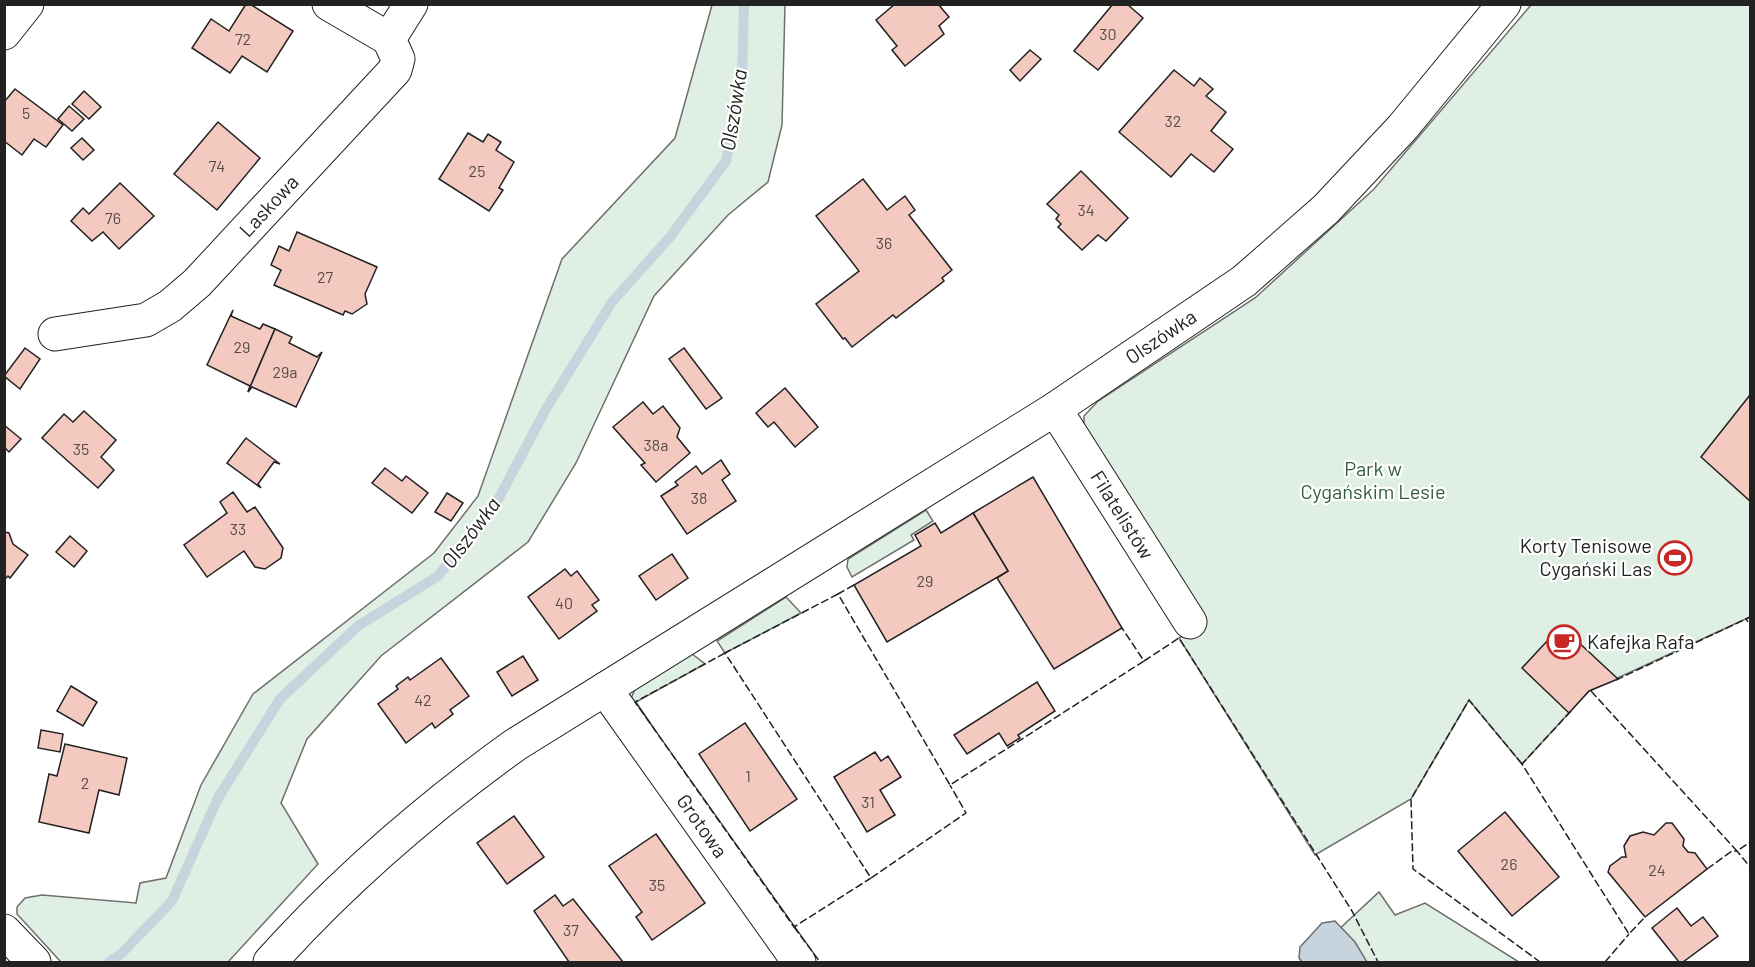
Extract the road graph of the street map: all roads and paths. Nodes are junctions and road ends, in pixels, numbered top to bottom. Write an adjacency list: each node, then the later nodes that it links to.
1 (27, 4): 5 (street)
2 (329, 4): 6 (street)
3 (411, 4): 6 (street)
4 (1504, 4): 8 (street, Olszówka)
5 (4, 33)
6 (389, 39): 7 (street, Laskowa)
7 (55, 334)
8 (1055, 409): 9 (street, Filatelistów); 10 (street, Olszówka)
9 (1190, 622)
10 (605, 689): 11 (street, Olszówka); 12 (street, Grotowa)
11 (270, 963)
12 (799, 963)

